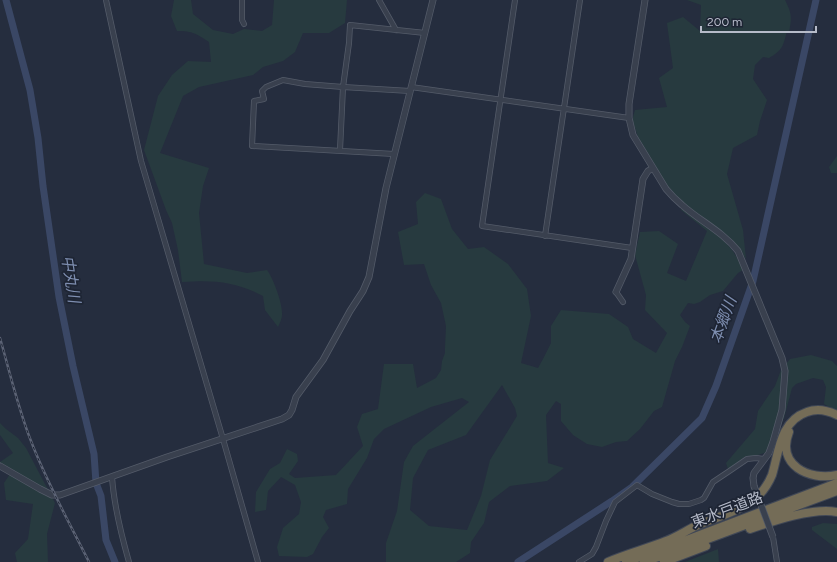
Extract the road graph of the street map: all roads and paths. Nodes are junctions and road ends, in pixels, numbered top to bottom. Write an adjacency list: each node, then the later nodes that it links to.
1 (106, 0): 25 (street)
2 (242, 0): 8 (street)
3 (380, 0): 9 (street)
4 (433, 0): 10 (street)
5 (515, 0): 13 (street)
6 (580, 0): 14 (street)
7 (645, 0): 15 (street)
8 (244, 24)
9 (396, 30): 10 (street); 11 (street)
10 (425, 33): 12 (street)
11 (343, 87): 12 (street); 16 (street); 16 (street)
12 (411, 89): 13 (street); 17 (street)
13 (500, 99): 14 (street); 19 (street)
14 (564, 109): 15 (street); 19 (street)
15 (629, 118): 18 (street)
16 (340, 150): 17 (street)
17 (394, 154): 25 (street)
18 (653, 168): 20 (street); 26 (street)
19 (545, 236): 20 (street)
20 (632, 248): 21 (street)
21 (616, 292): 22 (street)
22 (623, 302)
23 (837, 415): 37 (highway)
24 (837, 419): 28 (highway)
25 (223, 439): 29 (street); 35 (street)
26 (764, 459): 33 (street, bridge); 36 (street)
27 (0, 466): 29 (street)
28 (837, 475)
29 (112, 477): 34 (street)
30 (837, 483): 38 (highway, 東水戸道路)
31 (837, 491): 39 (highway, 東水戸道路)
32 (837, 512): 40 (highway)
33 (773, 537): 41 (street)
34 (129, 562)
35 (258, 562)
36 (579, 562)
37 (608, 562)
38 (626, 562)
39 (644, 562)
40 (664, 562)
41 (777, 562)

